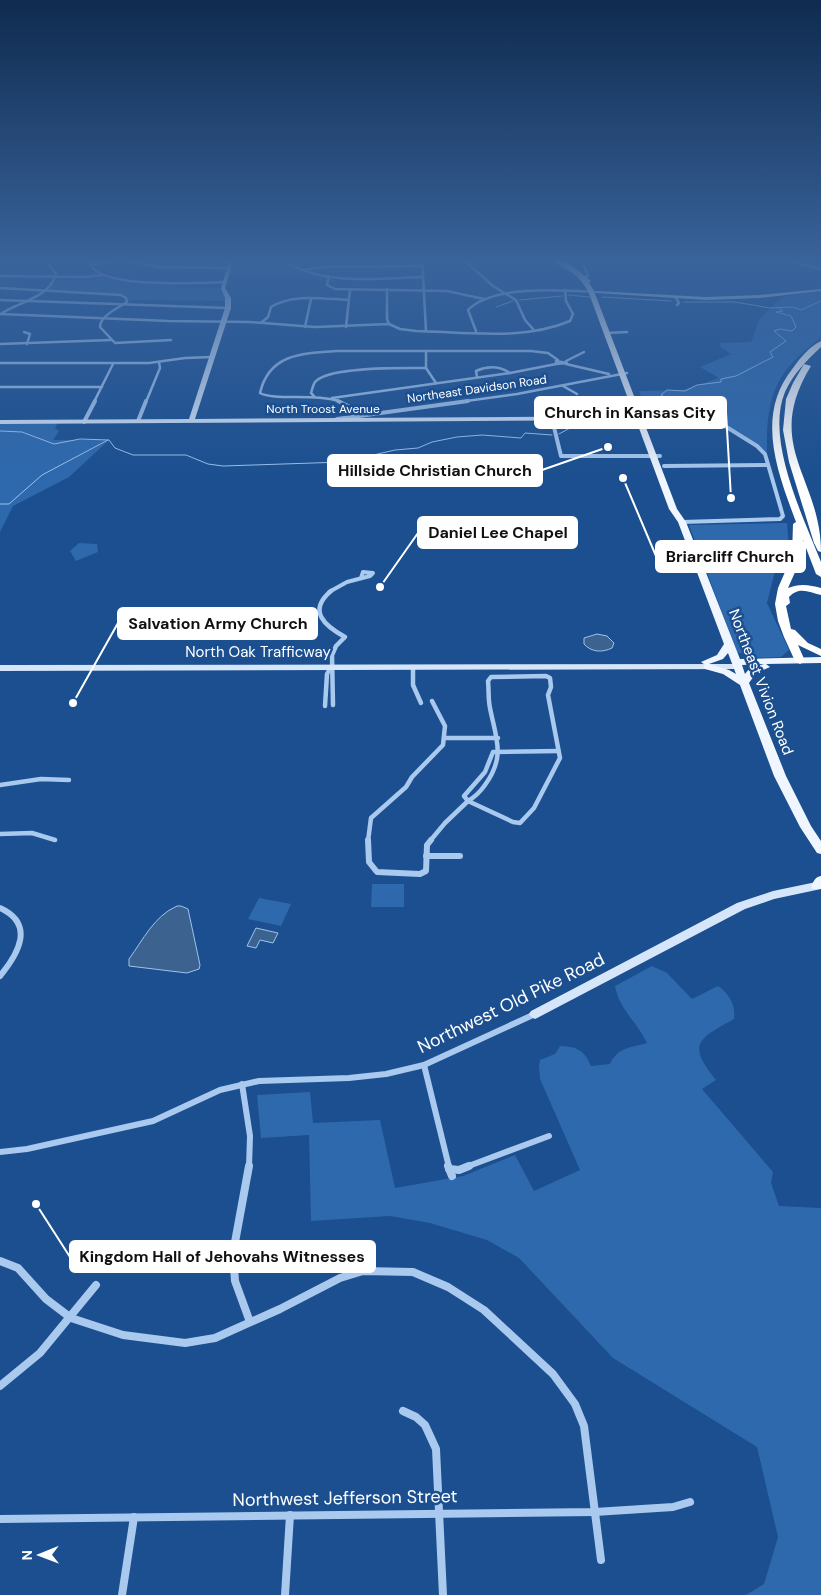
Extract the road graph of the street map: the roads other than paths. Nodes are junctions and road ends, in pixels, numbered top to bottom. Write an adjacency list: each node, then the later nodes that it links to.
1 (105, 331): 5 (street)
2 (220, 331): 13 (street)
3 (608, 331): 20 (main road, Northeast Vivion Road)
4 (24, 332): 9 (street)
5 (111, 340): 6 (street); 9 (street)
6 (170, 340)
7 (821, 343): 43 (highway)
8 (0, 344): 9 (street)
9 (27, 344)
10 (426, 351): 15 (street); 19 (street); 29 (street)
11 (584, 352): 16 (street)
12 (821, 352): 44 (highway)
13 (212, 357): 14 (street); 36 (street)
14 (159, 362): 18 (street); 35 (street)
15 (557, 362): 16 (street); 21 (street)
16 (566, 362): 22 (street)
17 (0, 364): 18 (street)
18 (113, 364): 27 (street)
19 (426, 368): 24 (street); 29 (street)
20 (625, 373): 22 (street, Northeast Davidson Road); 31 (main road, Northeast Vivion Road)
21 (510, 374): 23 (street); 23 (street)
22 (612, 375): 25 (street, Northeast Davidson Road)
23 (478, 378): 24 (street)
24 (436, 383): 30 (street)
25 (563, 386): 28 (street); 32 (street, Northeast Davidson Road)
26 (0, 387): 27 (street)
27 (102, 387): 39 (street)
28 (577, 394)
29 (317, 396): 30 (street)
30 (332, 398): 32 (street)
31 (639, 410): 33 (main road, Northeast Vivion Road); 41 (street)
32 (361, 415): 37 (street, Northeast Davidson Road)
33 (642, 418): 34 (street, North Troost Avenue); 40 (main road, Northeast Vivion Road)
34 (552, 420): 37 (street, North Troost Avenue); 40 (street)
35 (138, 421): 36 (street, North Troost Avenue); 39 (street, North Troost Avenue)
36 (191, 421): 37 (street, North Troost Avenue)
37 (330, 421)
38 (0, 422): 39 (street, North Troost Avenue)
39 (84, 422)
40 (657, 456): 42 (main road, Northeast Vivion Road); 45 (main road, Northeast Vivion Road)
41 (768, 465): 42 (street); 45 (street)
42 (664, 466): 45 (main road, Northeast Vivion Road)
43 (797, 509): 48 (highway); 53 (highway)
44 (811, 516): 46 (highway); 47 (highway)
45 (682, 522): 51 (main road, Northeast Vivion Road)
46 (821, 530)
47 (821, 549)
48 (821, 574)
49 (361, 578): 59 (street)
50 (821, 592): 52 (highway)
51 (729, 645): 55 (main road, Northeast Vivion Road); 56 (main road); 57 (main road)
52 (821, 653)
53 (800, 661): 54 (main road, North Oak Trafficway); 56 (main road, North Oak Trafficway)
54 (821, 663): 55 (main road); 56 (main road, North Oak Trafficway)
55 (736, 664): 56 (main road, North Oak Trafficway); 57 (street, North Oak Trafficway); 64 (main road, Northeast Vivion Road)
56 (764, 664): 64 (main road)
57 (707, 665): 58 (street, North Oak Trafficway); 64 (main road)
58 (516, 666): 60 (street, North Oak Trafficway); 62 (street); 63 (street)
59 (331, 667): 60 (street, North Oak Trafficway); 61 (street, North Oak Trafficway); 67 (street); 68 (street)
60 (413, 667): 66 (street)
61 (0, 668)
62 (514, 676): 63 (street); 70 (street)
63 (522, 676): 72 (street)
64 (744, 683): 78 (main road, Northeast Vivion Road)
65 (432, 701): 69 (street)
66 (421, 703)
67 (332, 705)
68 (325, 706)
69 (445, 738): 70 (street); 79 (street)
70 (498, 738): 71 (street)
71 (498, 751): 72 (street); 75 (street); 75 (street)
72 (558, 751): 75 (street)
73 (69, 780): 74 (street)
74 (0, 785)
75 (468, 801): 79 (street)
76 (0, 834): 77 (street)
77 (55, 840)
78 (821, 850)
79 (426, 856): 80 (street)
80 (460, 856)
81 (820, 883): 84 (street, Northwest Old Pike Road)
82 (0, 908): 83 (street)
83 (0, 976)
84 (535, 1014): 85 (street, Northwest Old Pike Road)
85 (424, 1065): 86 (street, Northwest Old Pike Road); 87 (street)
86 (242, 1084): 88 (street, Northwest Old Pike Road); 92 (street)
87 (550, 1136)
88 (0, 1152)
89 (0, 1260): 91 (street)
90 (96, 1285): 91 (street)
91 (71, 1318): 92 (street); 93 (street)
92 (250, 1322): 96 (street)
93 (0, 1386)
94 (403, 1410): 97 (street)
95 (690, 1502): 96 (street, Northwest Jefferson Street)
96 (595, 1512): 97 (street, Northwest Jefferson Street); 101 (street)
97 (440, 1514): 98 (street, Northwest Jefferson Street); 104 (street)
98 (290, 1515): 99 (street, Northwest Jefferson Street); 103 (street)
99 (134, 1517): 100 (street, Northwest Jefferson Street); 102 (street)
100 (0, 1519)
101 (601, 1560)
102 (122, 1595)
103 (285, 1595)
104 (443, 1595)

